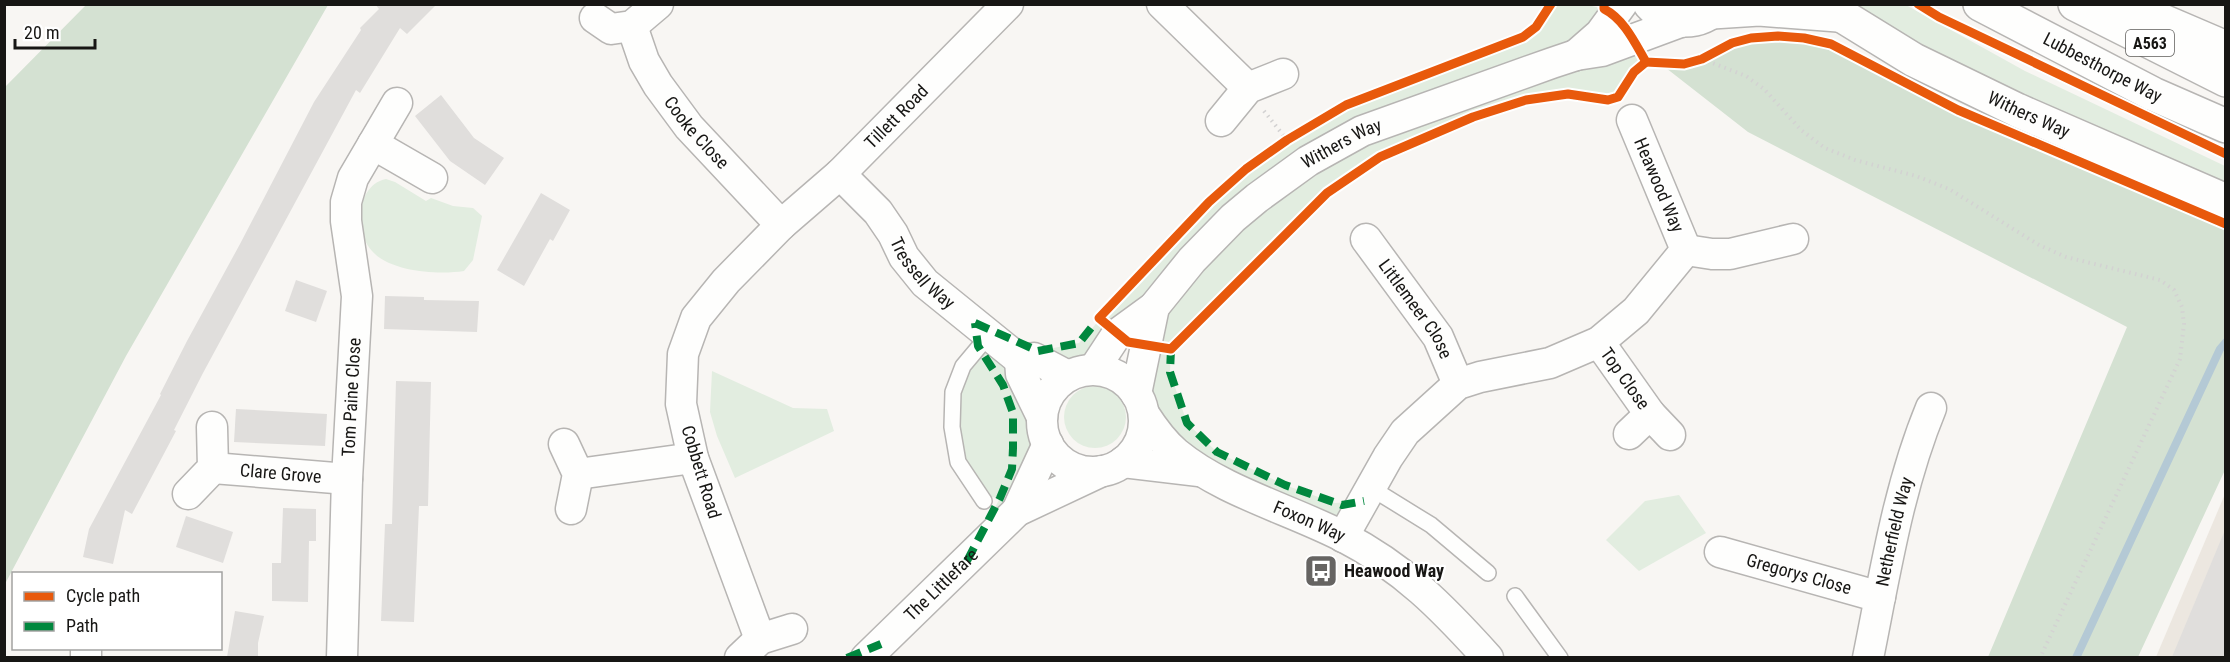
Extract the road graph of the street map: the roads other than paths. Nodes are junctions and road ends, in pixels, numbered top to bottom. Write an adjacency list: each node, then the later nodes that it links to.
1 (658, 4): 12 (street)
2 (1008, 4): 23 (street, Tillett Road)
3 (1162, 4): 17 (street)
4 (1622, 4): 14 (street, Withers Way)
5 (1650, 4): 10 (main road)
6 (1980, 4): 21 (main road, Lubbesthorpe Way / A563)
7 (2075, 4): 16 (main road, A563)
8 (2123, 4): 13 (main road)
9 (1831, 10): 10 (main road, Withers Way); 25 (main road, Withers Way)
10 (1705, 13): 14 (street, Withers Way)
11 (595, 18): 12 (street)
12 (632, 26): 26 (street, Cooke Close)
13 (2226, 48)
14 (1576, 56): 30 (street, Withers Way)
15 (1283, 74): 17 (street)
16 (2226, 80)
17 (1248, 88): 20 (street)
18 (397, 103): 22 (street, Tom Paine Close)
19 (1632, 120): 29 (street, Heawood Way)
20 (1221, 121)
21 (2226, 126)
22 (373, 144): 24 (street); 47 (street, Tom Paine Close)
23 (840, 174): 26 (street, Tillett Road); 31 (street, Tressell Way)
24 (432, 177)
25 (2226, 201)
26 (781, 225): 42 (street, Cobbett Road)
27 (1366, 239): 35 (street, Littlemeer Close)
28 (1793, 239): 29 (street, Heawood Way)
29 (1686, 250): 32 (street, Heawood Way)
30 (1154, 307): 34 (street, Withers Way); 36 (street, Withers Way)
31 (989, 334): 33 (street, Tressell Way); 50 (lane)
32 (1599, 342): 35 (street, Heawood Way); 40 (street, Top Close)
33 (1020, 360): 34 (street, Tressell Way); 39 (street)
34 (1081, 373): 36 (street); 39 (street)
35 (1458, 384): 48 (street, Heawood Way)
36 (1140, 404): 43 (street); 45 (street, Foxon Way)
37 (1931, 408): 57 (street, Netherfield Way)
38 (212, 427): 44 (street, Clare Grove)
39 (1045, 430): 43 (street); 52 (street, The Littlefare)
40 (1629, 434)
41 (564, 444): 46 (street)
42 (693, 458): 46 (street); 59 (street, Cobbett Road)
43 (1113, 466): 45 (street, Foxon Way); 52 (street, The Littlefare)
44 (213, 468): 47 (street, Clare Grove); 49 (street, Clare Grove)
45 (1202, 471): 53 (street, Foxon Way)
46 (578, 474): 51 (street)
47 (347, 479): 60 (street, Tom Paine Close)
48 (1371, 488): 53 (street, Heawood Way); 55 (lane)
49 (188, 494)
50 (984, 501)
51 (571, 509)
52 (1017, 511): 61 (street, The Littlefare)
53 (1343, 537): 62 (street, Foxon Way)
54 (1720, 552): 57 (street, Gregorys Close)
55 (1488, 573)
56 (1515, 596): 63 (lane)
57 (1880, 597): 64 (street, Netherfield Way)
58 (792, 629): 59 (street, Cobbett Road)
59 (750, 648)
60 (342, 657)
61 (866, 657)
62 (1488, 657)
63 (1560, 657)
64 (1868, 657)

